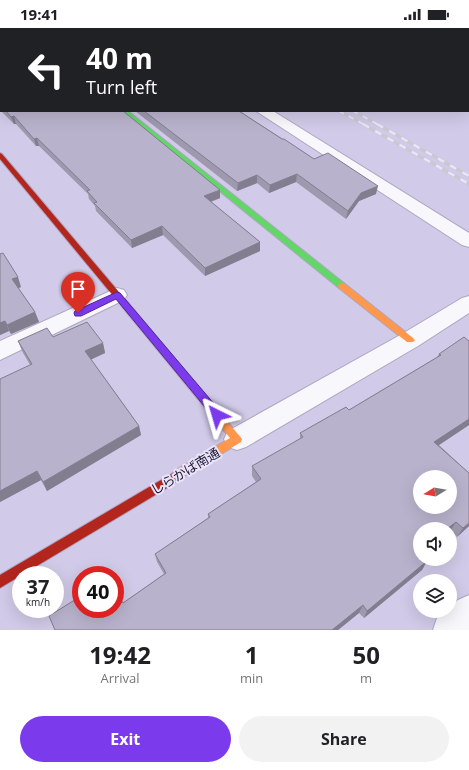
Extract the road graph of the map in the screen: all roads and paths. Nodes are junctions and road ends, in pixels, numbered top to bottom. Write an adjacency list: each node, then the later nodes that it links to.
1 (125, 112): 7 (street)
2 (265, 112): 4 (street)
3 (0, 155): 5 (street)
4 (469, 241)
5 (117, 295): 8 (street); 9 (street)
6 (469, 302): 7 (street)
7 (410, 340): 9 (street)
8 (0, 350)
9 (237, 439): 10 (street, しらかば南通)
10 (0, 582)
11 (469, 611): 12 (street)
12 (449, 630)

